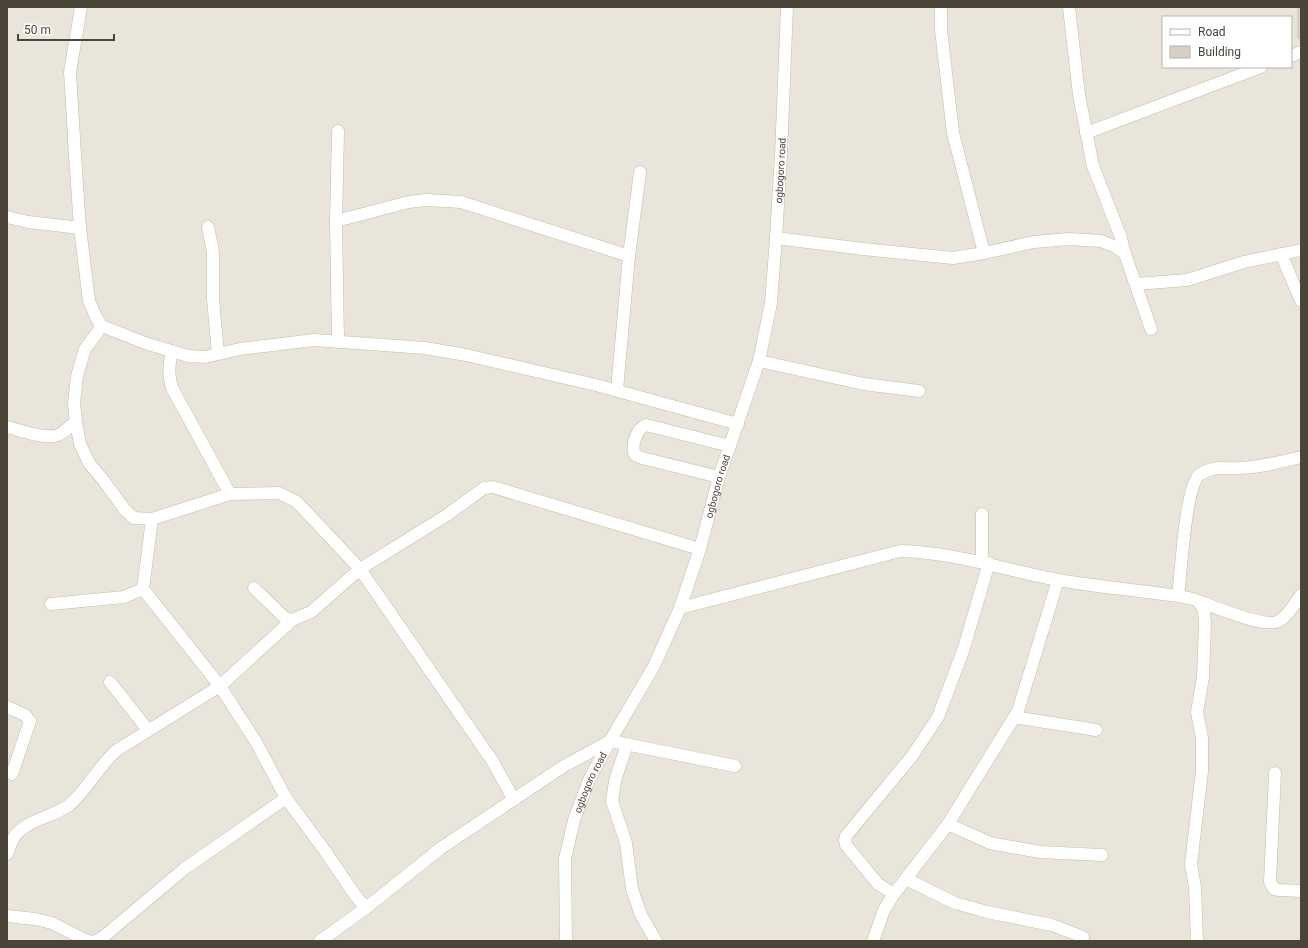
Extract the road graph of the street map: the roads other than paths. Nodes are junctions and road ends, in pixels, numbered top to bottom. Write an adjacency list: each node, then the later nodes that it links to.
1 (80, 7): 12 (street)
2 (787, 7): 13 (street, ogbogoro road)
3 (941, 7): 15 (street)
4 (1069, 7): 7 (street)
5 (1258, 68): 7 (street)
6 (338, 131): 10 (street)
7 (1086, 132): 16 (street)
8 (640, 172): 18 (street)
9 (7, 217): 12 (street)
10 (336, 222): 18 (street); 23 (street)
11 (208, 227): 25 (street)
12 (80, 228): 21 (street)
13 (776, 238): 15 (street); 26 (street, ogbogoro road)
14 (1301, 250): 17 (street)
15 (984, 253): 16 (street)
16 (1125, 254): 19 (street)
17 (1281, 254): 19 (street); 20 (street)
18 (628, 256): 27 (street)
19 (1136, 284): 22 (street)
20 (1301, 301)
21 (102, 326): 24 (street); 29 (street)
22 (1151, 329)
23 (338, 342): 25 (street); 27 (street)
24 (172, 351): 25 (street); 35 (street)
25 (218, 354)
26 (759, 361): 28 (street); 30 (street, ogbogoro road)
27 (617, 390): 30 (street)
28 (919, 391)
29 (76, 422): 31 (street); 37 (street)
30 (738, 424): 32 (street, ogbogoro road)
31 (7, 427)
32 (730, 446): 34 (street, ogbogoro road); 34 (street)
33 (1301, 457): 45 (street)
34 (719, 476): 38 (street, ogbogoro road)
35 (230, 494): 37 (street); 40 (street)
36 (982, 514): 39 (street)
37 (152, 519): 43 (street)
38 (700, 549): 40 (street); 48 (street, ogbogoro road)
39 (985, 562): 41 (street); 48 (street); 68 (street)
40 (360, 569): 49 (street); 62 (street)
41 (1058, 580): 45 (street); 53 (street)
42 (254, 588): 49 (street)
43 (143, 589): 47 (street); 51 (street)
44 (1301, 595): 46 (street)
45 (1178, 596): 46 (street)
46 (1199, 602): 78 (street)
47 (51, 604)
48 (680, 608): 56 (street, ogbogoro road)
49 (292, 620): 51 (street)
50 (110, 682): 54 (street)
51 (220, 686): 54 (street); 61 (street)
52 (7, 707): 59 (street)
53 (1014, 717): 55 (street); 63 (street)
54 (148, 730): 64 (street)
55 (1096, 730)
56 (610, 741): 57 (street); 62 (street); 75 (street, ogbogoro road)
57 (627, 744): 58 (street); 76 (street)
58 (735, 766)
59 (12, 774)
60 (1275, 774): 67 (street)
61 (286, 798): 69 (street); 73 (street)
62 (514, 800): 69 (street)
63 (948, 824): 65 (street); 66 (street)
64 (7, 854)
65 (1102, 855)
66 (906, 878): 68 (street); 71 (street)
67 (1301, 890)
68 (894, 894): 77 (street)
69 (366, 908): 74 (street)
70 (7, 916): 72 (street)
71 (1083, 937)
72 (89, 941)
73 (95, 941)
74 (320, 941)
75 (566, 941)
76 (656, 941)
77 (873, 941)
78 (1197, 941)

